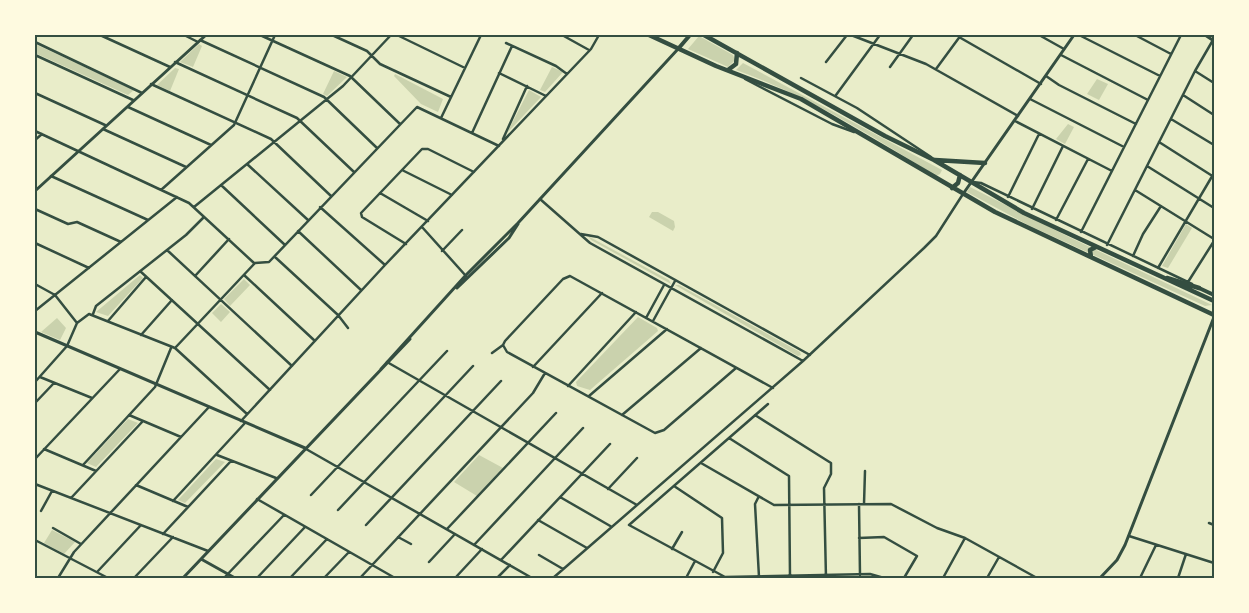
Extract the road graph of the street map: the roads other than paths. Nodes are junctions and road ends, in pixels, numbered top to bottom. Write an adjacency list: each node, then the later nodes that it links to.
1 (100, 35): 45 (street)
2 (184, 35): 28 (street)
3 (206, 35): 28 (street)
4 (260, 35): 29 (street)
5 (275, 35): 29 (street)
6 (332, 35): 42 (street)
7 (390, 35): 42 (street)
8 (397, 35): 48 (street)
9 (474, 35): 25 (street)
10 (562, 35): 36 (street)
11 (599, 35): 36 (street)
12 (649, 35): 34 (main road)
13 (690, 35): 34 (main road)
14 (704, 35): 37 (main road)
15 (846, 35): 44 (street)
16 (852, 35): 32 (street)
17 (880, 35): 32 (street)
18 (913, 35): 38 (street)
19 (1039, 35): 35 (street)
20 (1074, 35): 35 (street)
21 (1079, 35): 55 (street)
22 (1135, 35): 39 (street)
23 (1181, 35): 39 (street)
24 (1205, 35): 27 (street)
25 (480, 36): 48 (street)
26 (960, 36): 49 (street); 59 (street)
27 (1212, 38): 51 (street)
28 (199, 41): 43 (street); 47 (street)
29 (273, 41): 47 (street); 56 (street)
30 (35, 42): 62 (street)
31 (506, 43): 33 (street)
32 (874, 43): 38 (street); 65 (street)
33 (512, 46): 52 (street); 53 (street)
34 (678, 49): 50 (main road); 124 (street)
35 (1064, 49): 41 (street)
36 (589, 51): 53 (street)
37 (736, 53): 50 (main road); 99 (main road)
38 (900, 53): 46 (street); 49 (street)
39 (1172, 54): 55 (street)
40 (35, 55): 70 (street)
41 (1061, 55): 54 (street); 72 (street)
42 (372, 56): 56 (street); 68 (street)
43 (176, 62): 45 (street); 64 (street)
44 (826, 62)
45 (170, 67): 58 (street)
46 (890, 67)
47 (260, 68): 64 (street); 71 (street)
48 (465, 68): 68 (street)
49 (936, 69): 75 (street)
50 (727, 70): 113 (main road)
51 (1195, 71): 60 (street); 66 (street)
52 (500, 73): 61 (street); 85 (street)
53 (567, 74): 67 (street)
54 (1046, 76): 59 (street); 82 (street)
55 (1160, 76): 72 (street)
56 (352, 78): 71 (street); 81 (street)
57 (802, 78): 65 (street)
58 (151, 84): 62 (street); 80 (street)
59 (1041, 84): 69 (street)
60 (1214, 84)
61 (527, 86): 67 (street); 91 (street)
62 (142, 92): 70 (street)
63 (35, 93): 83 (street)
64 (248, 95): 78 (street); 80 (street)
65 (836, 95): 99 (street)
66 (1183, 95): 74 (street); 77 (street)
67 (546, 96): 91 (street)
68 (451, 97): 76 (street)
69 (1030, 99): 75 (street); 96 (street)
70 (133, 100): 73 (street)
71 (326, 100): 78 (street); 95 (street)
72 (1148, 100): 82 (street)
73 (126, 106): 83 (street); 92 (street)
74 (1214, 115)
75 (1018, 116): 79 (street)
76 (441, 118): 81 (street); 85 (street)
77 (1171, 119): 90 (street); 93 (street)
78 (300, 121): 89 (street); 106 (street)
79 (1016, 121): 87 (street); 100 (street)
80 (235, 122): 89 (street); 92 (street)
81 (400, 124): 95 (street)
82 (1136, 124): 96 (street)
83 (104, 127): 97 (street); 103 (street)
84 (35, 131): 86 (street)
85 (472, 133): 91 (street)
86 (42, 134): 88 (street); 97 (street)
87 (1039, 134): 94 (street); 122 (street)
88 (35, 140)
89 (274, 142): 101 (street); 120 (street)
90 (1159, 142): 102 (street); 109 (street)
91 (500, 144): 107 (street)
92 (211, 145): 103 (street)
93 (1214, 145)
94 (1063, 146): 98 (street); 130 (street)
95 (377, 148): 106 (street)
96 (1124, 148): 105 (street)
97 (77, 150): 110 (street); 114 (street)
98 (1088, 159): 105 (street); 134 (street)
99 (934, 160): 100 (main road); 108 (main road)
100 (985, 163): 111 (street)
101 (247, 164): 112 (street); 133 (street)
102 (1147, 166): 115 (street); 123 (street)
103 (186, 167): 114 (street)
104 (402, 170): 107 (street); 117 (street); 119 (street)
105 (1112, 171): 141 (street)
106 (354, 172): 120 (street)
107 (474, 172): 119 (street)
108 (960, 175): 111 (main road); 113 (main road)
109 (1213, 175): 123 (street)
110 (51, 176): 116 (street); 132 (street)
111 (971, 182): 118 (street); 122 (street); 150 (main road)
112 (221, 185): 126 (street); 148 (street)
113 (952, 188): 118 (main road)
114 (161, 190): 121 (street)
115 (1135, 190): 125 (street); 149 (street)
116 (35, 191)
117 (380, 193): 136 (street); 147 (street)
118 (963, 194): 155 (main road); 202 (street)
119 (452, 195): 136 (street)
120 (331, 196): 127 (street)
121 (177, 197): 126 (street); 132 (street)
122 (1008, 197): 130 (street)
123 (1198, 198): 128 (street); 135 (street)
124 (540, 199): 137 (street); 142 (street)
125 (1161, 206): 135 (street); 153 (street)
126 (194, 207): 131 (street)
127 (320, 207): 133 (street); 157 (street)
128 (1214, 208)
129 (35, 209): 145 (street)
130 (1032, 209): 134 (street)
131 (204, 217): 143 (street); 151 (street)
132 (148, 220): 145 (street)
133 (308, 220): 140 (street)
134 (1056, 220): 141 (street)
135 (1184, 220): 144 (street); 159 (street)
136 (428, 221): 138 (street)
137 (518, 223): 162 (street); 166 (street)
138 (422, 227): 147 (street); 152 (street)
139 (462, 230): 152 (street)
140 (298, 231): 148 (street); 173 (street)
141 (1081, 232): 149 (street)
142 (581, 234): 167 (street); 170 (street)
143 (229, 239): 156 (street); 163 (street)
144 (1214, 240): 168 (street)
145 (121, 242): 158 (street)
146 (35, 243): 158 (street)
147 (406, 244): 157 (street)
148 (285, 245): 154 (street)
149 (1107, 245): 153 (street)
150 (1096, 247): 155 (main road); 164 (main road)
151 (167, 250): 160 (street); 163 (street)
152 (442, 251): 162 (street)
153 (1132, 256): 159 (street)
154 (275, 257): 156 (street); 184 (street)
155 (1091, 257): 185 (main road)
156 (255, 263): 161 (street)
157 (385, 265): 173 (street)
158 (89, 268): 176 (street)
159 (1158, 268): 168 (street)
160 (140, 271): 165 (street); 183 (street)
161 (244, 275): 179 (street); 195 (street)
162 (466, 275): 166 (street); 174 (street)
163 (195, 276): 179 (street)
164 (1156, 276): 172 (main road); 180 (main road)
165 (146, 277): 178 (street); 187 (street)
166 (469, 278): 174 (street)
167 (676, 280): 171 (street); 202 (street)
168 (1188, 282): 172 (street)
169 (35, 284): 176 (street)
170 (664, 285): 171 (street); 186 (street)
171 (671, 288): 188 (street); 203 (street)
172 (1199, 288): 177 (main road)
173 (361, 290): 184 (street)
174 (454, 290): 204 (street)
175 (602, 293): 182 (street); 197 (street); 207 (street)
176 (55, 295): 181 (street); 189 (street)
177 (1214, 295)
178 (172, 300): 190 (street); 194 (street)
179 (221, 300): 190 (street); 205 (street)
180 (1214, 301)
181 (35, 311)
182 (636, 312): 186 (street); 217 (street)
183 (92, 314): 187 (street); 189 (street)
184 (338, 316): 191 (street); 195 (street)
185 (1214, 316): 290 (street)
186 (646, 318): 188 (street)
187 (108, 321): 194 (street)
188 (653, 321): 192 (street)
189 (77, 323): 196 (street)
190 (198, 324): 198 (street); 219 (street)
191 (348, 328)
192 (667, 329): 199 (street); 221 (street)
193 (35, 332): 196 (street)
194 (141, 335): 198 (street)
195 (315, 341): 205 (street)
196 (67, 346): 209 (street); 211 (street)
197 (503, 346): 201 (street); 207 (street)
198 (173, 348): 216 (street); 228 (street)
199 (701, 348): 208 (street); 231 (street)
200 (446, 351): 212 (street)
201 (492, 353)
202 (810, 355): 203 (street)
203 (803, 361): 218 (street)
204 (388, 362): 212 (street); 240 (street)
205 (292, 366): 219 (street)
206 (473, 366): 220 (street)
207 (533, 367): 210 (street)
208 (736, 368): 218 (street); 231 (street)
209 (120, 369): 216 (street); 222 (street)
210 (545, 373): 217 (street); 234 (street)
211 (40, 377): 214 (street); 215 (street)
212 (419, 381): 220 (street); 249 (street)
213 (501, 381): 226 (street)
214 (35, 382)
215 (54, 383): 222 (street); 223 (street)
216 (156, 384): 225 (street); 229 (street)
217 (568, 386): 221 (street)
218 (773, 388): 270 (street)
219 (270, 390): 228 (street)
220 (445, 396): 226 (street); 254 (street)
221 (589, 396): 231 (street)
222 (92, 398): 241 (street)
223 (35, 403)
224 (768, 404): 230 (street)
225 (209, 407): 233 (street); 236 (street)
226 (472, 411): 234 (street); 263 (street)
227 (556, 413): 238 (street)
228 (248, 414): 233 (street)
229 (129, 415): 232 (street); 248 (street)
230 (755, 415): 237 (street); 267 (street)
231 (622, 416)
232 (143, 421): 236 (street); 250 (street)
233 (243, 422): 240 (street); 242 (street)
234 (500, 428): 238 (street); 276 (street)
235 (583, 428): 243 (street)
236 (181, 437): 256 (street)
237 (730, 438): 247 (street); 271 (street)
238 (528, 443): 243 (street); 286 (street)
239 (610, 444): 252 (street)
240 (305, 448): 249 (street); 253 (street)
241 (44, 449): 245 (street); 248 (street)
242 (217, 455): 246 (street); 266 (street)
243 (555, 458): 252 (street); 299 (street)
244 (637, 458): 258 (street)
245 (35, 459)
246 (231, 461): 253 (street); 272 (street)
247 (701, 463): 257 (street); 264 (street)
248 (83, 465): 250 (street)
249 (337, 467): 254 (street); 260 (street)
250 (96, 471): 262 (street)
251 (865, 471): 269 (street)
252 (582, 474): 258 (street); 261 (street)
253 (276, 478): 265 (street)
254 (364, 482): 263 (street); 273 (street)
255 (35, 484): 259 (street)
256 (136, 485): 266 (street); 275 (street)
257 (674, 486): 302 (street); 319 (street)
258 (608, 489): 270 (street)
259 (52, 491): 262 (street); 274 (street)
260 (310, 495)
261 (560, 497): 278 (street); 284 (street)
262 (71, 498): 275 (street)
263 (392, 498): 276 (street); 281 (street)
264 (758, 498): 271 (street); 325 (street)
265 (257, 499): 277 (street); 304 (street)
266 (173, 501): 272 (street)
267 (824, 504): 268 (street); 271 (street); 323 (street)
268 (859, 504): 269 (street); 293 (street)
269 (864, 504): 294 (street)
270 (637, 505): 284 (street)
271 (789, 505): 322 (street)
272 (188, 507): 288 (street)
273 (338, 510)
274 (41, 511)
275 (110, 513): 280 (street); 297 (street)
276 (420, 514): 286 (street); 292 (street)
277 (284, 515): 283 (street); 320 (street)
278 (538, 520): 301 (street); 311 (street)
279 (1209, 523): 282 (street)
280 (141, 525): 288 (street); 318 (street)
281 (366, 525)
282 (1214, 525)
283 (306, 527): 295 (street); 333 (street)
284 (612, 527): 301 (street)
285 (53, 528): 297 (street)
286 (447, 529): 289 (street)
287 (682, 532): 302 (street)
288 (163, 534): 291 (street)
289 (455, 534): 299 (street); 312 (street)
290 (1129, 536): 300 (street); 347 (street)
291 (173, 537): 304 (street); 329 (street)
292 (398, 537): 298 (street); 315 (street)
293 (859, 538): 321 (street); 343 (street)
294 (965, 538): 308 (street); 344 (street)
295 (327, 539): 305 (street); 334 (street)
296 (35, 540): 309 (street)
297 (81, 544): 309 (street)
298 (411, 544)
299 (474, 545): 303 (street)
300 (1156, 545): 306 (street); 348 (street)
301 (587, 548): 317 (street)
302 (672, 549): 313 (street)
303 (482, 550): 311 (street); 324 (street)
304 (208, 551): 310 (street)
305 (349, 552): 315 (street); 335 (street)
306 (1186, 554): 314 (street); 349 (street)
307 (539, 555): 317 (street)
308 (999, 557): 326 (street); 345 (street)
309 (69, 559): 318 (street); 327 (street)
310 (201, 559): 320 (street); 330 (street)
311 (501, 560): 316 (street)
312 (429, 562)
313 (695, 562): 319 (street); 341 (street)
314 (1214, 563)
315 (372, 565): 336 (street); 337 (street)
316 (510, 565): 338 (street); 339 (street)
317 (563, 569): 340 (street)
318 (98, 571): 328 (street)
319 (714, 572): 325 (street)
320 (228, 574): 331 (street); 332 (street)
321 (860, 574): 323 (street); 342 (street)
322 (790, 576): 323 (street); 325 (street)
323 (826, 576)
324 (456, 577)
325 (759, 577)
326 (1032, 577): 346 (street)
327 (58, 578)
328 (108, 578)
329 (134, 578)
330 (183, 578)
331 (224, 578)
332 (234, 578)
333 (257, 578)
334 (290, 578)
335 (324, 578)
336 (360, 578)
337 (395, 578)
338 (497, 578)
339 (532, 578)
340 (553, 578)
341 (686, 578)
342 (884, 578)
343 (904, 578)
344 (943, 578)
345 (988, 578)
346 (1037, 578)
347 (1100, 578)
348 (1140, 578)
349 (1178, 578)

